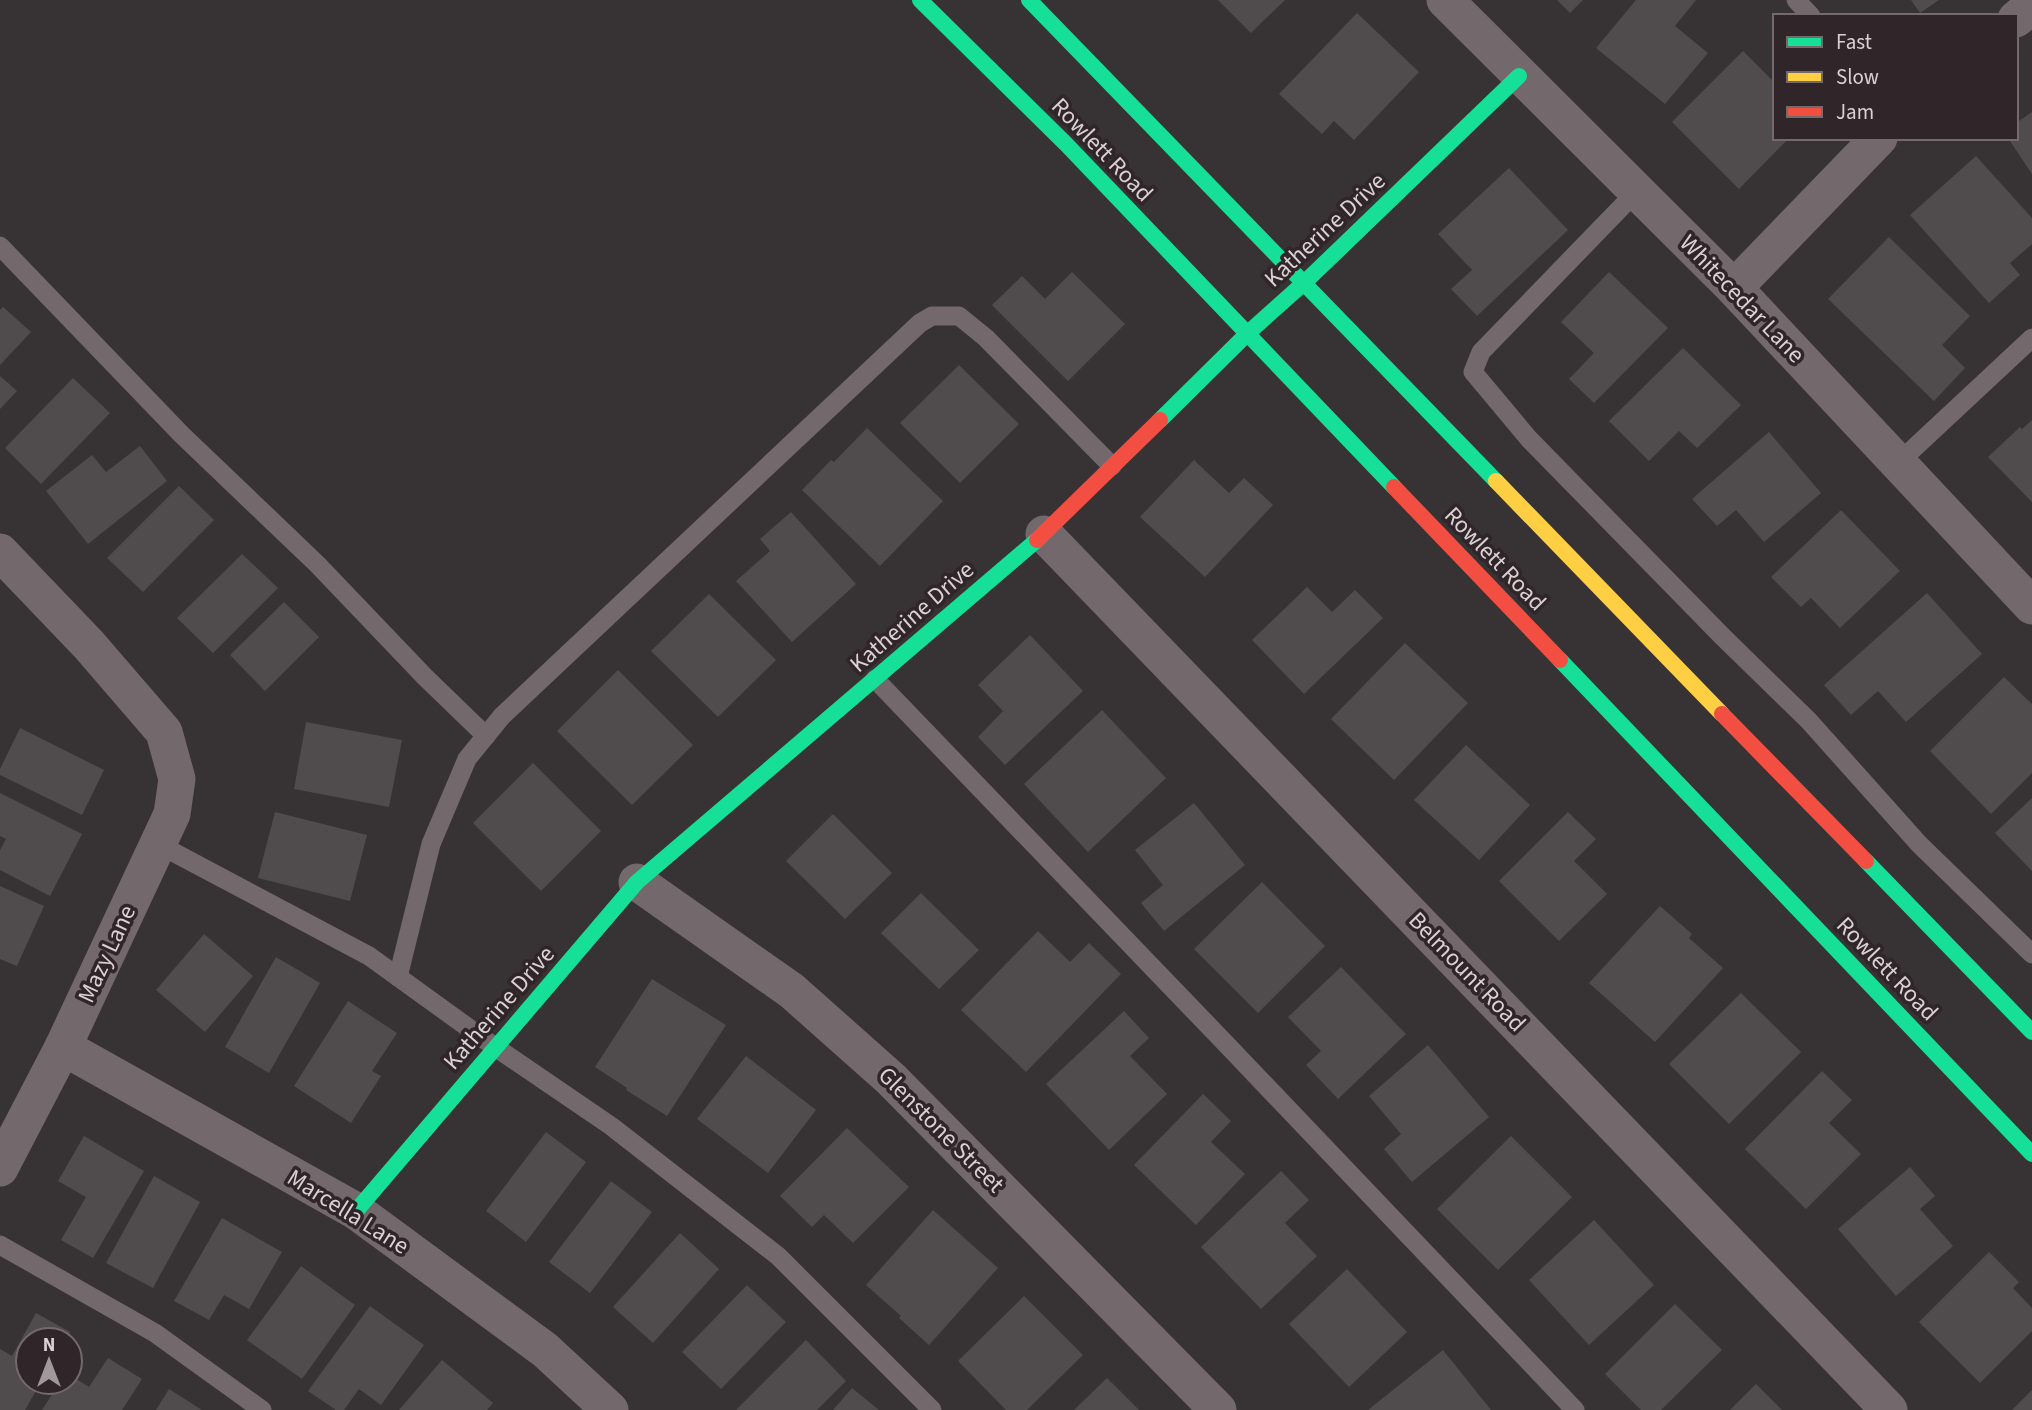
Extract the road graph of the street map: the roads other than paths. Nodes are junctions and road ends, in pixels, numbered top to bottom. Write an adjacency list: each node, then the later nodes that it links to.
1 (920, 0): 14 (main road, Rowlett Road)
2 (1029, 0): 12 (main road)
3 (1445, 0): 8 (street, Whitecedar Lane)
4 (1796, 0): 6 (lane)
5 (2032, 6): 7 (street)
6 (1809, 14)
7 (2018, 17)
8 (1519, 76): 10 (street, Whitecedar Lane); 12 (main road, Katherine Drive)
9 (1877, 140): 13 (street)
10 (1636, 192): 13 (street, Whitecedar Lane); 25 (lane)
11 (0, 246): 22 (lane)
12 (1305, 282): 14 (main road, Katherine Drive); 27 (main road)
13 (1734, 288): 16 (street, Whitecedar Lane)
14 (1248, 333): 17 (main road, Katherine Drive); 30 (main road, Rowlett Road)
15 (2032, 338): 16 (lane)
16 (1898, 464): 20 (street, Whitecedar Lane)
17 (1112, 466): 18 (main road, Katherine Drive); 22 (lane)
18 (1044, 534): 21 (main road, Katherine Drive); 39 (street, Belmount Road)
19 (0, 552): 23 (street, Mazy Lane)
20 (2032, 606)
21 (875, 679): 24 (main road, Katherine Drive); 38 (lane)
22 (486, 736): 26 (lane)
23 (158, 844): 26 (lane); 28 (street, Mazy Lane)
24 (637, 882): 29 (main road, Katherine Drive); 37 (street, Glenstone Street)
25 (2032, 954)
26 (398, 977): 29 (lane)
27 (2032, 1032)
28 (63, 1047): 31 (street, Mazy Lane); 32 (street, Marcella Lane)
29 (495, 1047): 32 (main road, Katherine Drive); 36 (lane)
30 (2032, 1154)
31 (0, 1168)
32 (356, 1211): 35 (street, Marcella Lane)
33 (0, 1245): 34 (lane)
34 (262, 1410)
35 (610, 1410)
36 (932, 1410)
37 (1217, 1410)
38 (1575, 1410)
39 (1889, 1410)

